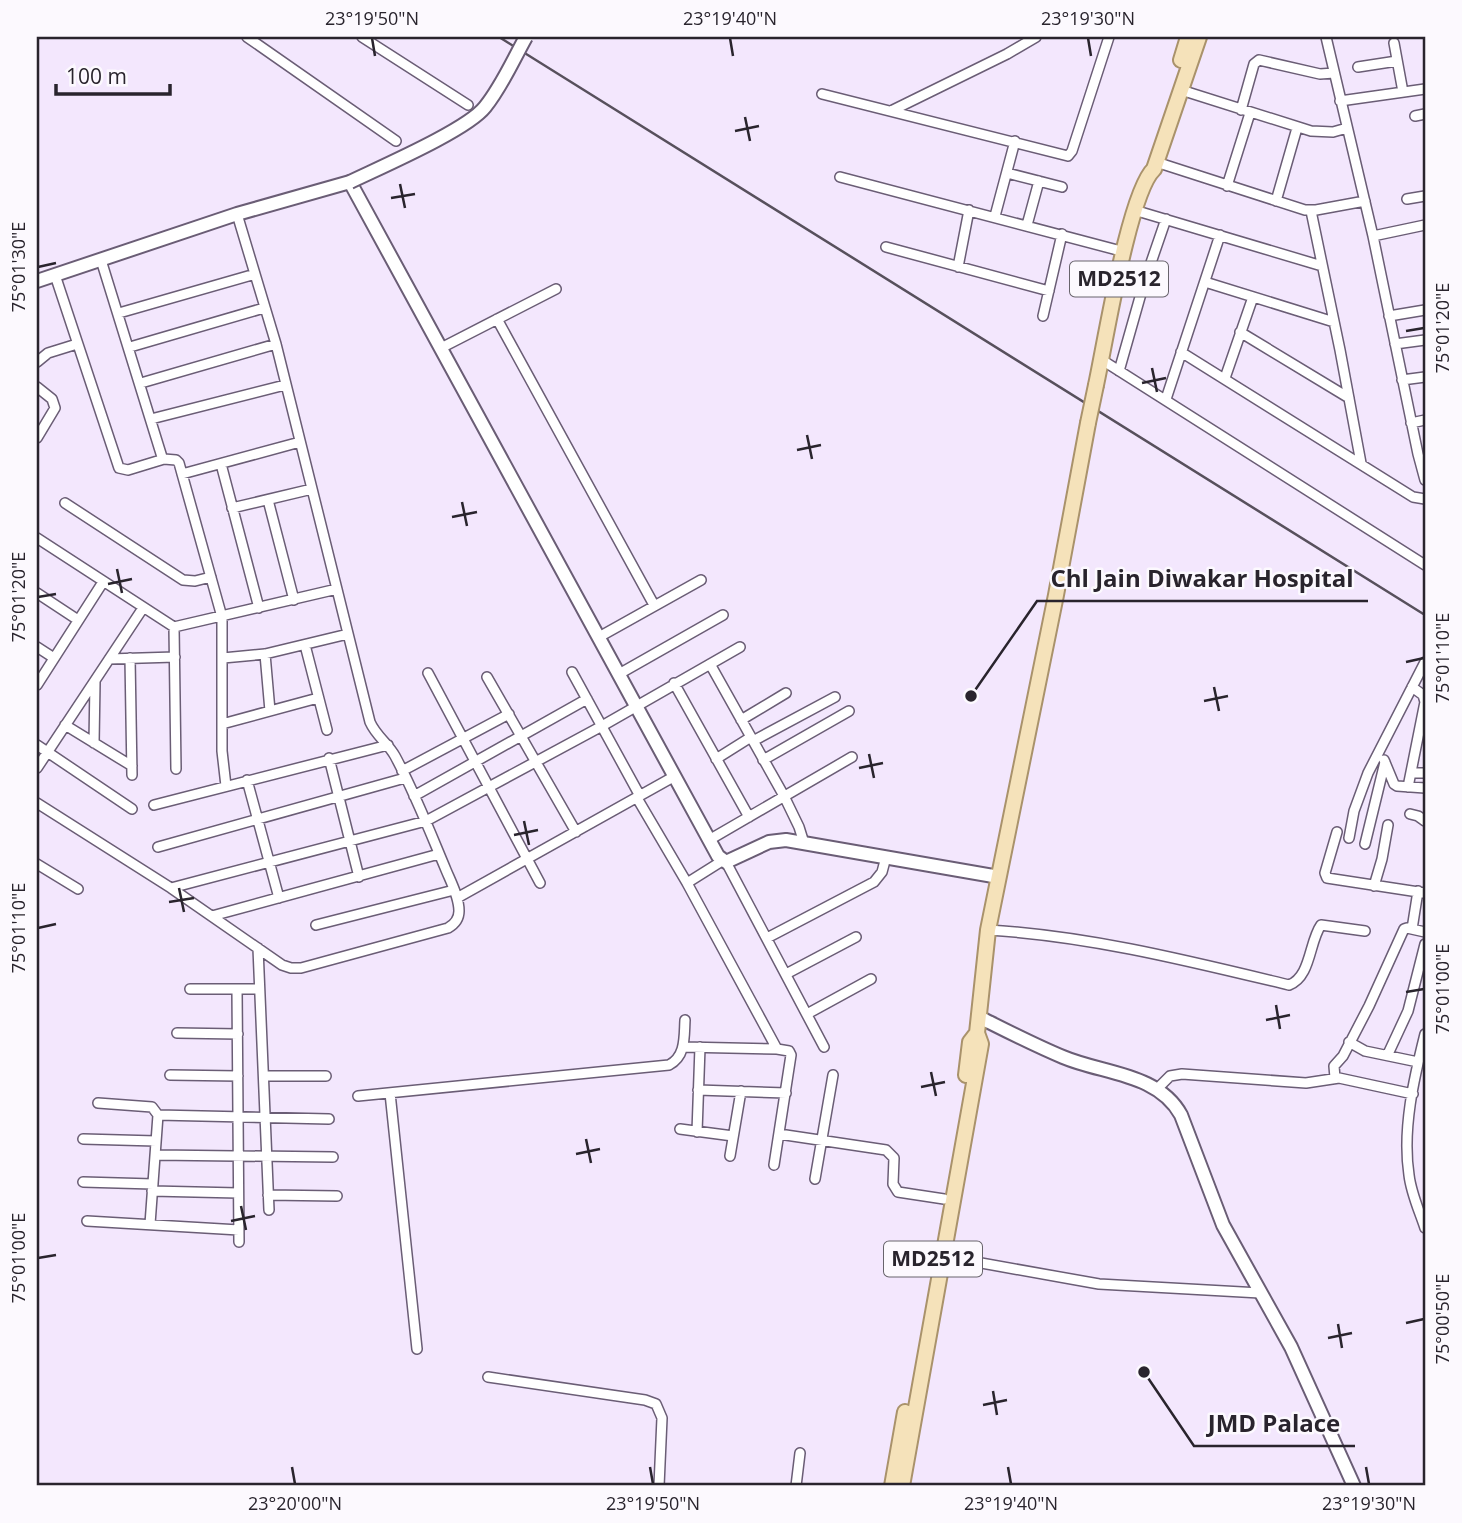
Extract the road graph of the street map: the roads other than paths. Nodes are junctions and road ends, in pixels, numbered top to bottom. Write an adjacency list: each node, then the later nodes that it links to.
1 (247, 37): 25 (street)
2 (362, 37): 18 (street)
3 (526, 37): 31 (street, bridge)
4 (1036, 37): 19 (street)
5 (1108, 37): 26 (street)
6 (1188, 37): 27 (main road, MD2512)
7 (1199, 37): 14 (main road, MD2512)
8 (1325, 37): 12 (street)
9 (1394, 43): 10 (street)
10 (1397, 61): 11 (street); 15 (street)
11 (1358, 67)
12 (1334, 73): 17 (street); 20 (street)
13 (1425, 89): 15 (street)
14 (1181, 90): 20 (street); 27 (main road, MD2512)
15 (1403, 92): 17 (street)
16 (822, 94): 19 (street)
17 (1340, 101): 24 (street)
18 (468, 105)
19 (892, 110): 26 (street)
20 (1245, 111): 23 (street); 33 (street)
21 (1425, 114): 22 (street)
22 (1415, 116)
23 (1297, 128): 24 (street); 36 (street)
24 (1347, 128): 37 (street)
25 (396, 141)
26 (1015, 141): 28 (street)
27 (1152, 169): 33 (street); 38 (main road, MD2512)
28 (1007, 173): 30 (street); 42 (street)
29 (839, 177): 39 (street)
30 (1039, 181): 32 (street); 44 (street)
31 (350, 182): 41 (street); 74 (street)
32 (1062, 187)
33 (1227, 187): 36 (street)
34 (1425, 196): 35 (street)
35 (1407, 199)
36 (1276, 201): 40 (street)
37 (1365, 201): 40 (street); 48 (street)
38 (1134, 210): 43 (street); 50 (main road, MD2512)
39 (970, 211): 42 (street); 53 (street)
40 (1311, 211): 52 (street)
41 (237, 214): 51 (street); 54 (street)
42 (995, 216): 44 (street)
43 (1166, 219): 47 (street); 78 (street)
44 (1027, 225): 46 (street)
45 (1425, 225): 48 (street)
46 (1062, 234): 50 (street); 59 (street)
47 (1220, 235): 52 (street); 57 (street)
48 (1373, 236): 65 (street)
49 (886, 247): 53 (street)
50 (1125, 252): 76 (main road, MD2512)
51 (101, 260): 55 (street); 63 (street)
52 (1322, 266): 67 (street)
53 (958, 267): 59 (street)
54 (255, 274): 61 (street); 63 (street)
55 (55, 275): 56 (street); 70 (street)
56 (37, 281)
57 (1205, 282): 60 (street); 75 (street)
58 (556, 289): 66 (street)
59 (1049, 291): 64 (street)
60 (1253, 297): 67 (street); 68 (street)
61 (264, 308): 71 (street); 73 (street)
62 (1425, 310): 65 (street)
63 (119, 313): 73 (street)
64 (1044, 316)
65 (1389, 316): 72 (street)
66 (497, 319): 74 (street); 111 (street)
67 (1334, 323): 85 (street)
68 (1240, 332): 80 (street); 85 (street)
69 (1425, 340): 72 (street)
70 (77, 344): 77 (street); 92 (street)
71 (276, 344): 82 (street); 83 (street)
72 (1395, 344): 81 (street)
73 (130, 347): 82 (street)
74 (441, 348): 119 (street)
75 (1181, 352): 80 (street); 86 (street)
76 (1101, 360): 78 (street); 206 (main road, MD2512, bridge)
77 (37, 362)
78 (1119, 370): 86 (street)
79 (1425, 377): 81 (street)
80 (1225, 378): 93 (street)
81 (1402, 380): 89 (street)
82 (141, 383): 87 (street)
83 (285, 385): 87 (street); 91 (street)
84 (37, 387): 90 (street)
85 (1349, 398): 93 (street)
86 (1166, 399): 104 (street)
87 (151, 419): 92 (street)
88 (1425, 420): 89 (street)
89 (1411, 423): 95 (street)
90 (37, 438)
91 (300, 442): 94 (street); 98 (street)
92 (164, 459): 96 (street)
93 (1361, 463): 99 (street)
94 (221, 464): 96 (street); 102 (street)
95 (1424, 468): 97 (street)
96 (182, 474): 105 (street)
97 (1425, 480)
98 (312, 489): 100 (street); 108 (street)
99 (1425, 499)
100 (268, 500): 102 (street); 110 (street)
101 (65, 503): 105 (street)
102 (232, 508): 113 (street)
103 (37, 538): 107 (street)
104 (1425, 565)
105 (211, 577): 115 (street)
106 (701, 580): 111 (street)
107 (103, 582): 112 (street); 116 (street)
108 (337, 589): 110 (street); 118 (street)
109 (37, 593): 116 (street)
110 (294, 600): 113 (street)
111 (654, 604): 119 (street)
112 (143, 608): 117 (street); 128 (street)
113 (259, 608): 115 (street)
114 (723, 615): 133 (street)
115 (222, 617): 117 (street); 125 (street)
116 (78, 620): 126 (street)
117 (174, 627): 124 (street)
118 (348, 634): 120 (street); 156 (street)
119 (599, 637): 133 (street)
120 (305, 645): 123 (street); 141 (street)
121 (37, 647): 126 (street)
122 (740, 647): 130 (street)
123 (265, 654): 125 (street); 144 (street)
124 (175, 657): 127 (street); 168 (street)
125 (223, 657): 148 (street)
126 (54, 658): 137 (street)
127 (130, 658): 128 (street); 155 (street)
128 (109, 659): 135 (street)
129 (1425, 662): 138 (street)
130 (710, 664): 136 (street); 147 (street)
131 (572, 672): 142 (street)
132 (428, 673): 153 (street)
133 (620, 674): 143 (street)
134 (487, 677): 146 (street)
135 (95, 680): 149 (street); 155 (street)
136 (674, 683): 143 (street); 162 (street)
137 (37, 685)
138 (1412, 687): 159 (street); 169 (street)
139 (786, 693): 147 (street)
140 (835, 697): 154 (street)
141 (318, 698): 144 (street); 151 (street)
142 (587, 699): 150 (street); 152 (street)
143 (636, 704): 150 (street); 172 (street)
144 (270, 711): 148 (street)
145 (849, 711): 163 (street)
146 (509, 714): 152 (street); 153 (street)
147 (741, 720): 154 (street)
148 (222, 724): 174 (street)
149 (65, 725): 155 (street); 158 (street)
150 (602, 726): 165 (street); 181 (street)
151 (327, 730)
152 (522, 736): 164 (street); 165 (street)
153 (463, 739): 164 (street); 171 (street)
154 (752, 739): 162 (street); 163 (street)
155 (94, 743)
156 (388, 745): 161 (street); 171 (street)
157 (37, 746): 158 (street)
158 (47, 752): 167 (street); 184 (street)
159 (1377, 755): 166 (street); 193 (street)
160 (852, 757): 179 (street)
161 (329, 758): 173 (street); 180 (street)
162 (716, 759): 186 (street)
163 (763, 760): 179 (street)
164 (477, 762): 175 (street); 178 (street)
165 (536, 762): 175 (street); 191 (street)
166 (1385, 762): 176 (street); 197 (street)
167 (37, 768)
168 (176, 769)
169 (1411, 773): 170 (street); 176 (street)
170 (1425, 773)
171 (404, 774): 178 (street); 180 (street)
172 (675, 776): 181 (street); 194 (street)
173 (247, 780): 174 (street); 187 (street)
174 (226, 786): 183 (street)
175 (490, 787): 188 (street); 201 (street)
176 (1408, 787): 177 (street)
177 (1425, 788)
178 (414, 796): 188 (street)
179 (784, 796): 186 (street); 196 (street)
180 (339, 797): 187 (street); 195 (street)
181 (638, 797): 191 (street); 208 (street)
182 (37, 803): 210 (street)
183 (154, 805)
184 (132, 809)
185 (1410, 814): 189 (street)
186 (749, 817): 194 (street)
187 (259, 820): 198 (street); 203 (street)
188 (426, 821): 195 (street); 199 (street)
189 (1425, 821)
190 (1388, 825): 209 (street)
191 (576, 832): 201 (street)
192 (1337, 832): 209 (street)
193 (1349, 838)
194 (709, 840): 202 (street)
195 (350, 842): 203 (street); 205 (street)
196 (803, 843): 200 (street); 202 (street)
197 (1366, 844)
198 (158, 847)
199 (439, 854): 205 (street); 213 (street)
200 (886, 857): 206 (street); 222 (street)
201 (527, 859): 207 (street); 213 (street)
202 (724, 861): 208 (street); 222 (street)
203 (270, 863): 210 (street); 214 (street)
204 (37, 864): 211 (street)
205 (359, 877): 214 (street)
206 (999, 877): 218 (main road, MD2512)
207 (540, 883)
208 (687, 883): 241 (street)
209 (1374, 886): 212 (street)
210 (171, 888): 215 (street)
211 (78, 889)
212 (1421, 892): 217 (street)
213 (455, 894): 216 (street); 224 (street)
214 (279, 898): 215 (street)
215 (212, 916): 224 (street)
216 (316, 925)
217 (1409, 928): 220 (street); 237 (street)
218 (988, 930): 219 (street); 231 (main road, MD2512)
219 (1365, 931)
220 (1425, 932)
221 (856, 937): 225 (street)
222 (767, 938): 225 (street)
223 (1425, 944): 242 (street)
224 (258, 948): 229 (street)
225 (786, 974): 230 (street)
226 (870, 979): 230 (street)
227 (190, 989): 228 (street)
228 (237, 989): 229 (street); 235 (street)
229 (259, 989): 248 (street)
230 (807, 1014): 240 (street)
231 (979, 1017): 234 (main road, MD2512); 250 (street)
232 (685, 1020): 238 (street)
233 (177, 1033): 235 (street)
234 (977, 1033): 281 (main road, MD2512); 288 (main road, MD2512)
235 (237, 1034): 247 (street)
236 (1425, 1034): 243 (street)
237 (1349, 1042): 242 (street); 244 (street)
238 (683, 1047): 239 (street); 253 (street)
239 (700, 1047): 241 (street); 251 (street)
240 (824, 1047)
241 (777, 1049): 254 (street)
242 (1388, 1054): 243 (street)
243 (1418, 1062): 255 (street)
244 (1334, 1074): 250 (street); 255 (street)
245 (170, 1075): 247 (street)
246 (833, 1075): 267 (street)
247 (238, 1076): 259 (street)
248 (264, 1076): 249 (street); 260 (street)
249 (326, 1076)
250 (1157, 1089): 289 (street)
251 (698, 1090): 252 (street); 263 (street)
252 (741, 1091): 254 (street); 265 (street)
253 (390, 1093): 256 (street); 290 (street)
254 (786, 1093): 264 (street)
255 (1413, 1094): 285 (street)
256 (358, 1096)
257 (98, 1103): 258 (street)
258 (158, 1115): 259 (street); 268 (street)
259 (238, 1117): 260 (street); 271 (street)
260 (265, 1117): 261 (street); 272 (street)
261 (329, 1119)
262 (680, 1129): 263 (street)
263 (697, 1132): 265 (street)
264 (779, 1135): 267 (street); 274 (street)
265 (733, 1136): 270 (street)
266 (83, 1139): 268 (street)
267 (822, 1140): 275 (street); 281 (street)
268 (156, 1141): 269 (street)
269 (156, 1155): 271 (street); 277 (street)
270 (730, 1156)
271 (238, 1157): 272 (street); 278 (street)
272 (267, 1157): 273 (street); 279 (street)
273 (333, 1157)
274 (774, 1165)
275 (815, 1179)
276 (83, 1182): 277 (street)
277 (153, 1188): 278 (street); 284 (street)
278 (238, 1193): 286 (street)
279 (268, 1195): 280 (street); 282 (street)
280 (337, 1196)
281 (944, 1199): 295 (main road, MD2512)
282 (269, 1210)
283 (87, 1220): 284 (street)
284 (150, 1224): 286 (street)
285 (1425, 1228)
286 (239, 1230): 287 (street)
287 (239, 1242)
288 (942, 1256): 289 (street); 296 (main road, MD2512)
289 (1260, 1293): 297 (street)
290 (417, 1349)
291 (488, 1377): 293 (street)
292 (800, 1453): 294 (street)
293 (659, 1486)
294 (796, 1486)
295 (892, 1486)
296 (902, 1486)
297 (1354, 1486)

